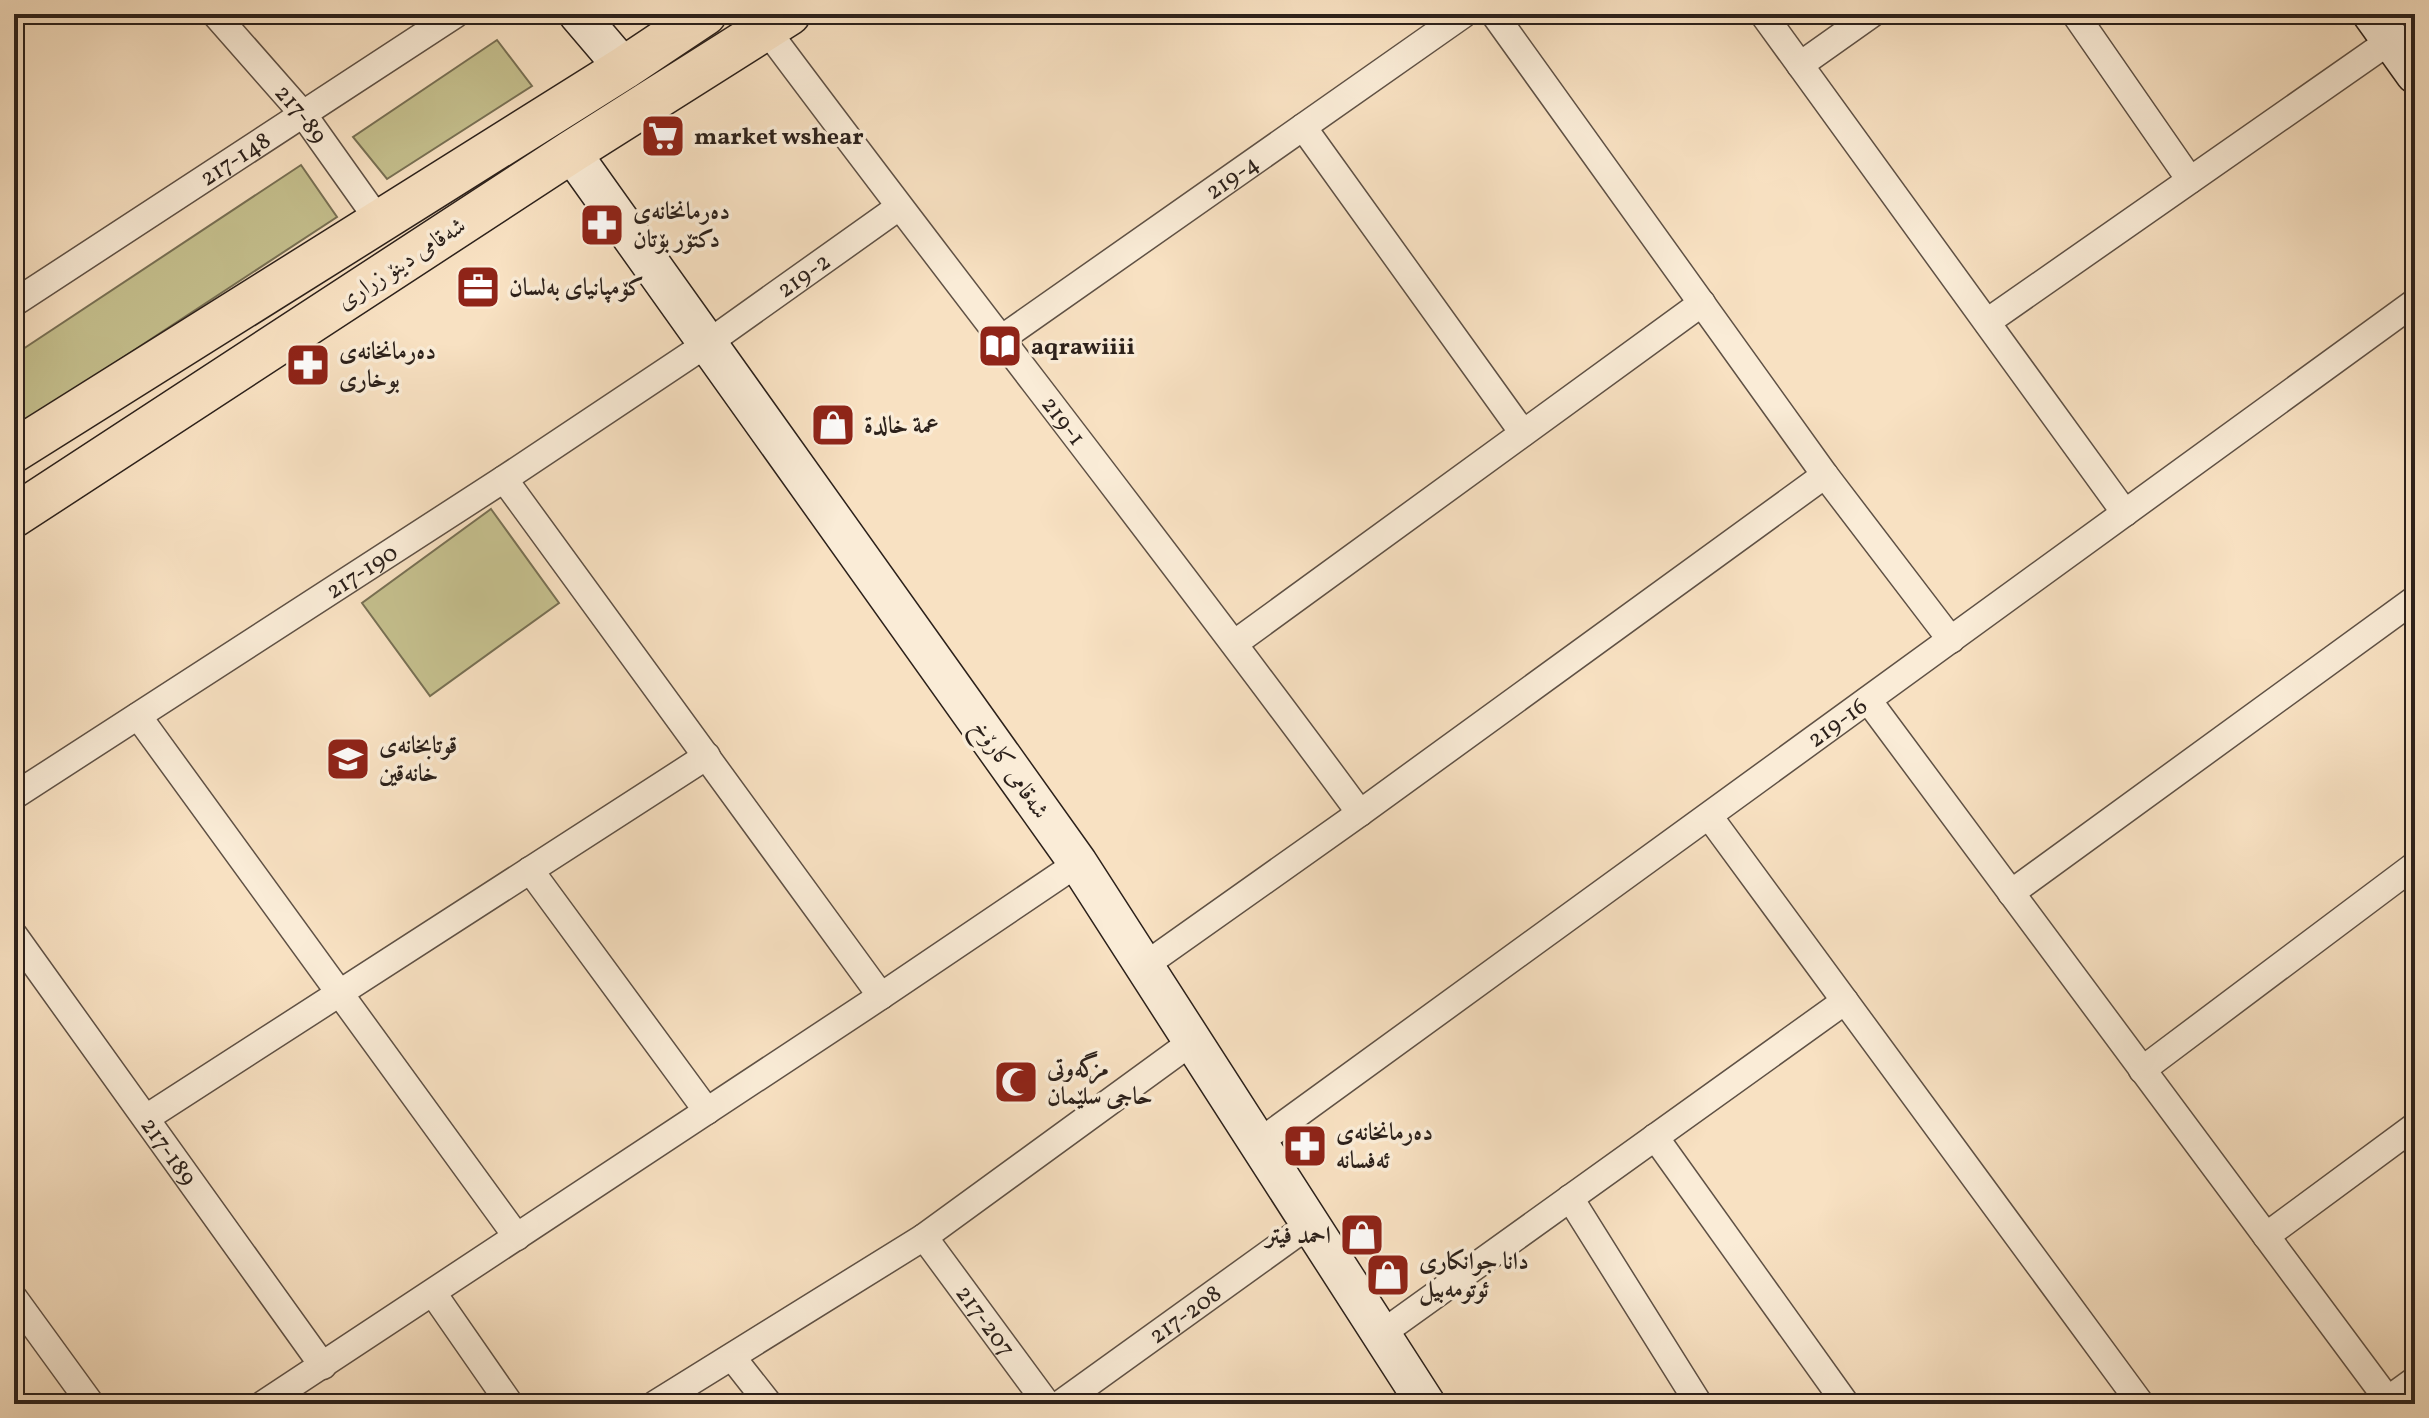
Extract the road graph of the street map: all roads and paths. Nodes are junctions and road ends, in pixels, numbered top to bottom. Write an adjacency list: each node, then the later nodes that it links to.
1 (215, 14): 15 (street, 217-89)
2 (456, 14): 15 (street, 217-148)
3 (578, 14): 13 (street)
4 (705, 14): 13 (main road, شەقامی دینۆ زراری)
5 (1464, 14): 16 (street, 219-4)
6 (1494, 14): 23 (street)
7 (1763, 14): 12 (street)
8 (1872, 14): 12 (street)
9 (2075, 14): 18 (street)
10 (778, 21): 17 (main road, شەقامی دینۆ زراری); 19 (street, 219-1)
11 (2381, 27): 14 (street); 18 (street)
12 (1800, 65): 24 (street)
13 (624, 68): 20 (main road, شەقامی دینۆ زراری)
14 (2415, 74)
15 (303, 114): 20 (street, 217-89); 22 (street, 217-148)
16 (1303, 127): 25 (street, 219-4); 27 (street)
17 (571, 152): 26 (street, شەقامی کارۆخ); 32 (main road, شەقامی دینۆ زراری)
18 (2190, 180): 24 (street)
19 (899, 207): 25 (street, 219-1); 26 (street, 219-2)
20 (379, 221): 28 (main road, شەقامی دینۆ زراری)
21 (2415, 302): 31 (street, 219-16)
22 (14, 303)
23 (1702, 303): 27 (street); 29 (street)
24 (1987, 322): 31 (street)
25 (1001, 339): 35 (street, 219-1)
26 (708, 343): 30 (street, 217-190); 42 (street, شەقامی کارۆخ)
27 (1523, 433): 35 (street)
28 (14, 451)
29 (1825, 475): 34 (street); 40 (street)
30 (504, 479): 37 (street, 217-190); 38 (street)
31 (2125, 513): 34 (street, 219-16)
32 (14, 516)
33 (2415, 599): 45 (street)
34 (1951, 640): 36 (street, 219-16)
35 (1235, 643): 40 (street, 219-1)
36 (1868, 700): 41 (street, 219-16); 45 (street)
37 (138, 716): 39 (street, 217-190); 48 (street)
38 (707, 756): 44 (street); 49 (street)
39 (14, 796)
40 (1360, 813): 47 (street)
41 (1709, 816): 50 (street); 57 (street, 219-16)
42 (1078, 863): 47 (street, شەقامی کارۆخ); 49 (street)
43 (2415, 865): 52 (street)
44 (530, 870): 48 (street); 53 (street)
45 (2011, 893): 52 (street)
46 (14, 935): 54 (street, 217-189)
47 (1144, 966): 51 (street, شەقامی کارۆخ)
48 (339, 993): 54 (street); 61 (street)
49 (881, 996): 53 (street)
50 (1845, 1001): 56 (street); 80 (street)
51 (1193, 1041): 57 (street, شەقامی کارۆخ); 62 (street)
52 (2142, 1070): 60 (street)
53 (707, 1111): 61 (street)
54 (146, 1118): 67 (street, 217-189)
55 (2415, 1126): 60 (street)
56 (1655, 1137): 58 (street); 79 (street)
57 (1258, 1143): 59 (street, شەقامی کارۆخ)
58 (1570, 1198): 65 (street); 78 (street)
59 (1310, 1224): 65 (street, شەقامی کارۆخ); 76 (street, 217-208)
60 (2266, 1236): 69 (street)
61 (517, 1237): 63 (street)
62 (924, 1237): 66 (street); 75 (street, 217-207)
63 (433, 1293): 67 (street); 72 (street)
64 (15, 1303): 70 (street)
65 (1381, 1334): 77 (street, شەقامی کارۆخ)
66 (732, 1357): 73 (street); 74 (street)
67 (323, 1366): 71 (street)
68 (2415, 1380): 69 (street)
69 (2385, 1402)
70 (91, 1404)
71 (263, 1404)
72 (510, 1404)
73 (655, 1404)
74 (769, 1404)
75 (1047, 1404)
76 (1060, 1404)
77 (1426, 1404)
78 (1699, 1404)
79 (1846, 1404)
80 (2141, 1404)

